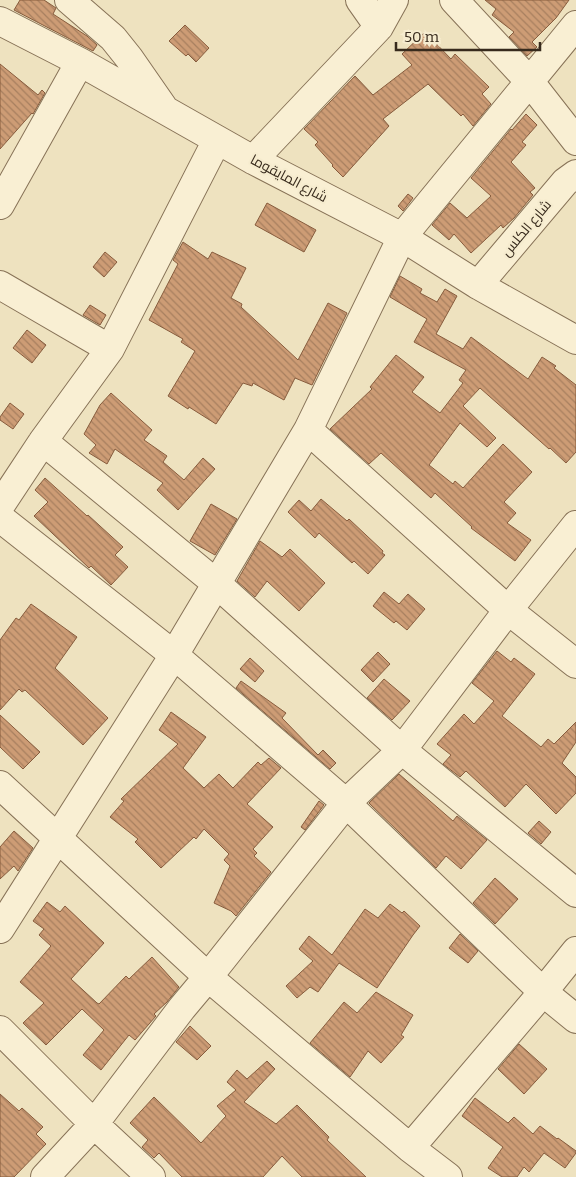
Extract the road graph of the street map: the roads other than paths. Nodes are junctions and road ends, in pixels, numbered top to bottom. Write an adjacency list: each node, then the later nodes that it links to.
1 (69, 0): 10 (street)
2 (360, 0): 7 (street)
3 (394, 0): 7 (street)
4 (454, 0): 9 (street)
5 (0, 21): 8 (street, شارع المايقوما)
6 (576, 25): 9 (street)
7 (380, 27): 13 (street)
8 (80, 62): 10 (street, شارع المايقوما); 15 (street)
9 (530, 82): 12 (street); 16 (street)
10 (167, 113): 11 (street, شارع المايقوما)
11 (217, 140): 13 (street, شارع المايقوما); 20 (street)
12 (576, 142)
13 (254, 160): 16 (street, شارع المايقوما)
14 (572, 181): 18 (street, شارع الكلس)
15 (0, 204)
16 (402, 237): 18 (street, شارع المايقوما); 21 (street)
17 (0, 285): 20 (street)
18 (478, 285): 19 (street, شارع المايقوما)
19 (576, 340)
20 (110, 349): 22 (street)
21 (308, 430): 26 (street); 27 (street)
22 (43, 441): 23 (street); 26 (street)
23 (0, 506)
24 (0, 518): 28 (street)
25 (576, 525): 27 (street)
26 (217, 584): 28 (street); 30 (street)
27 (508, 610): 29 (street); 30 (street)
28 (174, 656): 32 (street); 33 (street)
29 (576, 664)
30 (402, 750): 32 (street); 34 (street)
31 (0, 785): 33 (street)
32 (346, 803): 37 (street); 38 (street)
33 (57, 838): 35 (street); 37 (street)
34 (576, 893)
35 (0, 929)
36 (576, 951): 38 (street)
37 (208, 977): 41 (street); 42 (street)
38 (543, 992): 39 (street); 42 (street)
39 (576, 1019)
40 (0, 1030): 41 (street)
41 (94, 1124): 43 (street); 44 (street)
42 (410, 1148): 45 (street)
43 (45, 1177)
44 (151, 1177)
45 (448, 1177)

